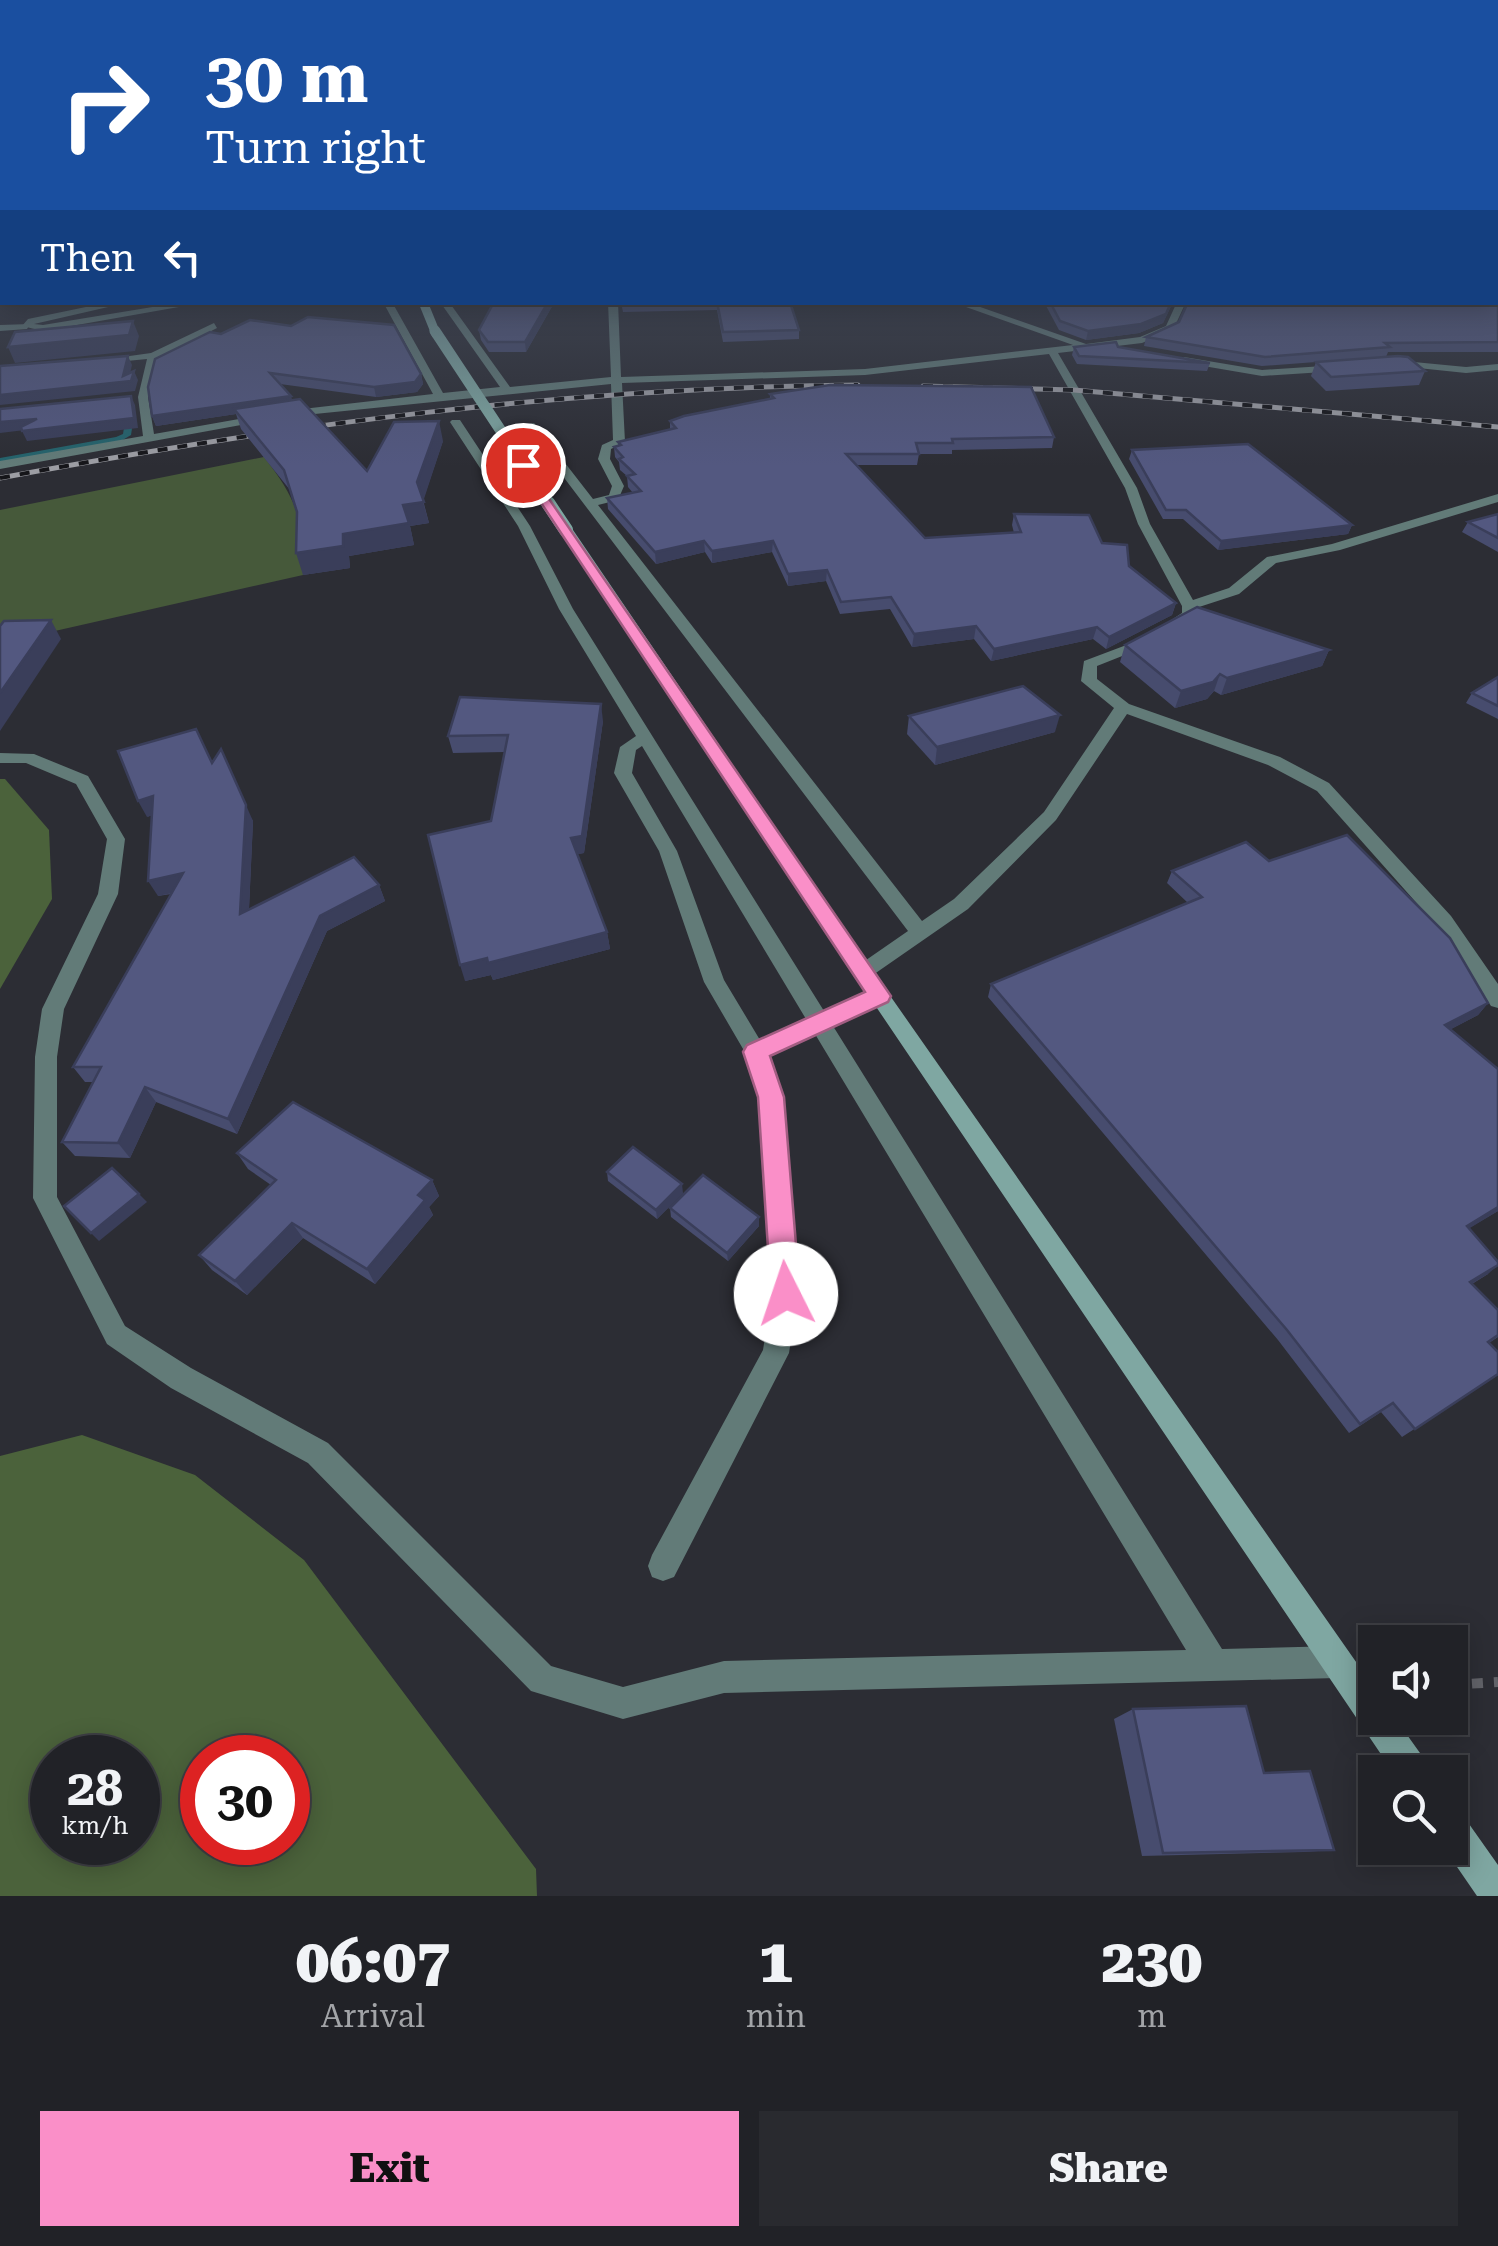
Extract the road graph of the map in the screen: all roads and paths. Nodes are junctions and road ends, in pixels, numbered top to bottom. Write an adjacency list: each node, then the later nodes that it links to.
1 (111, 305): 9 (street)
2 (184, 305): 9 (street)
3 (390, 305): 23 (street)
4 (423, 305): 37 (street, bridge)
5 (446, 305): 22 (street)
6 (613, 305): 21 (street)
7 (965, 305): 12 (street)
8 (1181, 305): 12 (street)
9 (26, 326): 11 (street)
10 (214, 326): 15 (street)
11 (0, 328)
12 (1085, 347): 13 (street); 14 (street)
13 (1052, 351): 21 (street); 32 (street)
14 (1144, 353)
15 (153, 356): 17 (street); 24 (street)
16 (1162, 356): 19 (street)
17 (94, 361)
18 (1372, 365): 20 (street)
19 (1353, 367)
20 (1498, 367)
21 (617, 380): 22 (street); 31 (street)
22 (506, 389): 23 (street)
23 (440, 396): 28 (street)
24 (144, 397): 25 (street); 28 (street)
25 (126, 399)
26 (456, 422): 34 (street)
27 (530, 425): 31 (street)
28 (149, 437): 29 (street)
29 (0, 464)
30 (1498, 498): 32 (street)
31 (588, 504): 36 (street)
32 (1190, 606): 33 (street)
33 (1123, 707): 36 (street); 39 (street)
34 (645, 738): 40 (street); 41 (street)
35 (0, 758): 44 (street)
36 (920, 932): 37 (street)
37 (862, 972): 38 (street)
38 (880, 996): 40 (street); 43 (street)
39 (1497, 998)
40 (822, 1025): 41 (street); 44 (street)
41 (756, 1052): 42 (street)
42 (663, 1566)
43 (1338, 1662): 44 (street); 47 (street)
44 (1214, 1665)
45 (1498, 1682): 46 (path)
46 (1468, 1684)
47 (1358, 1692)
48 (1468, 1852): 49 (street)
49 (1498, 1896)

